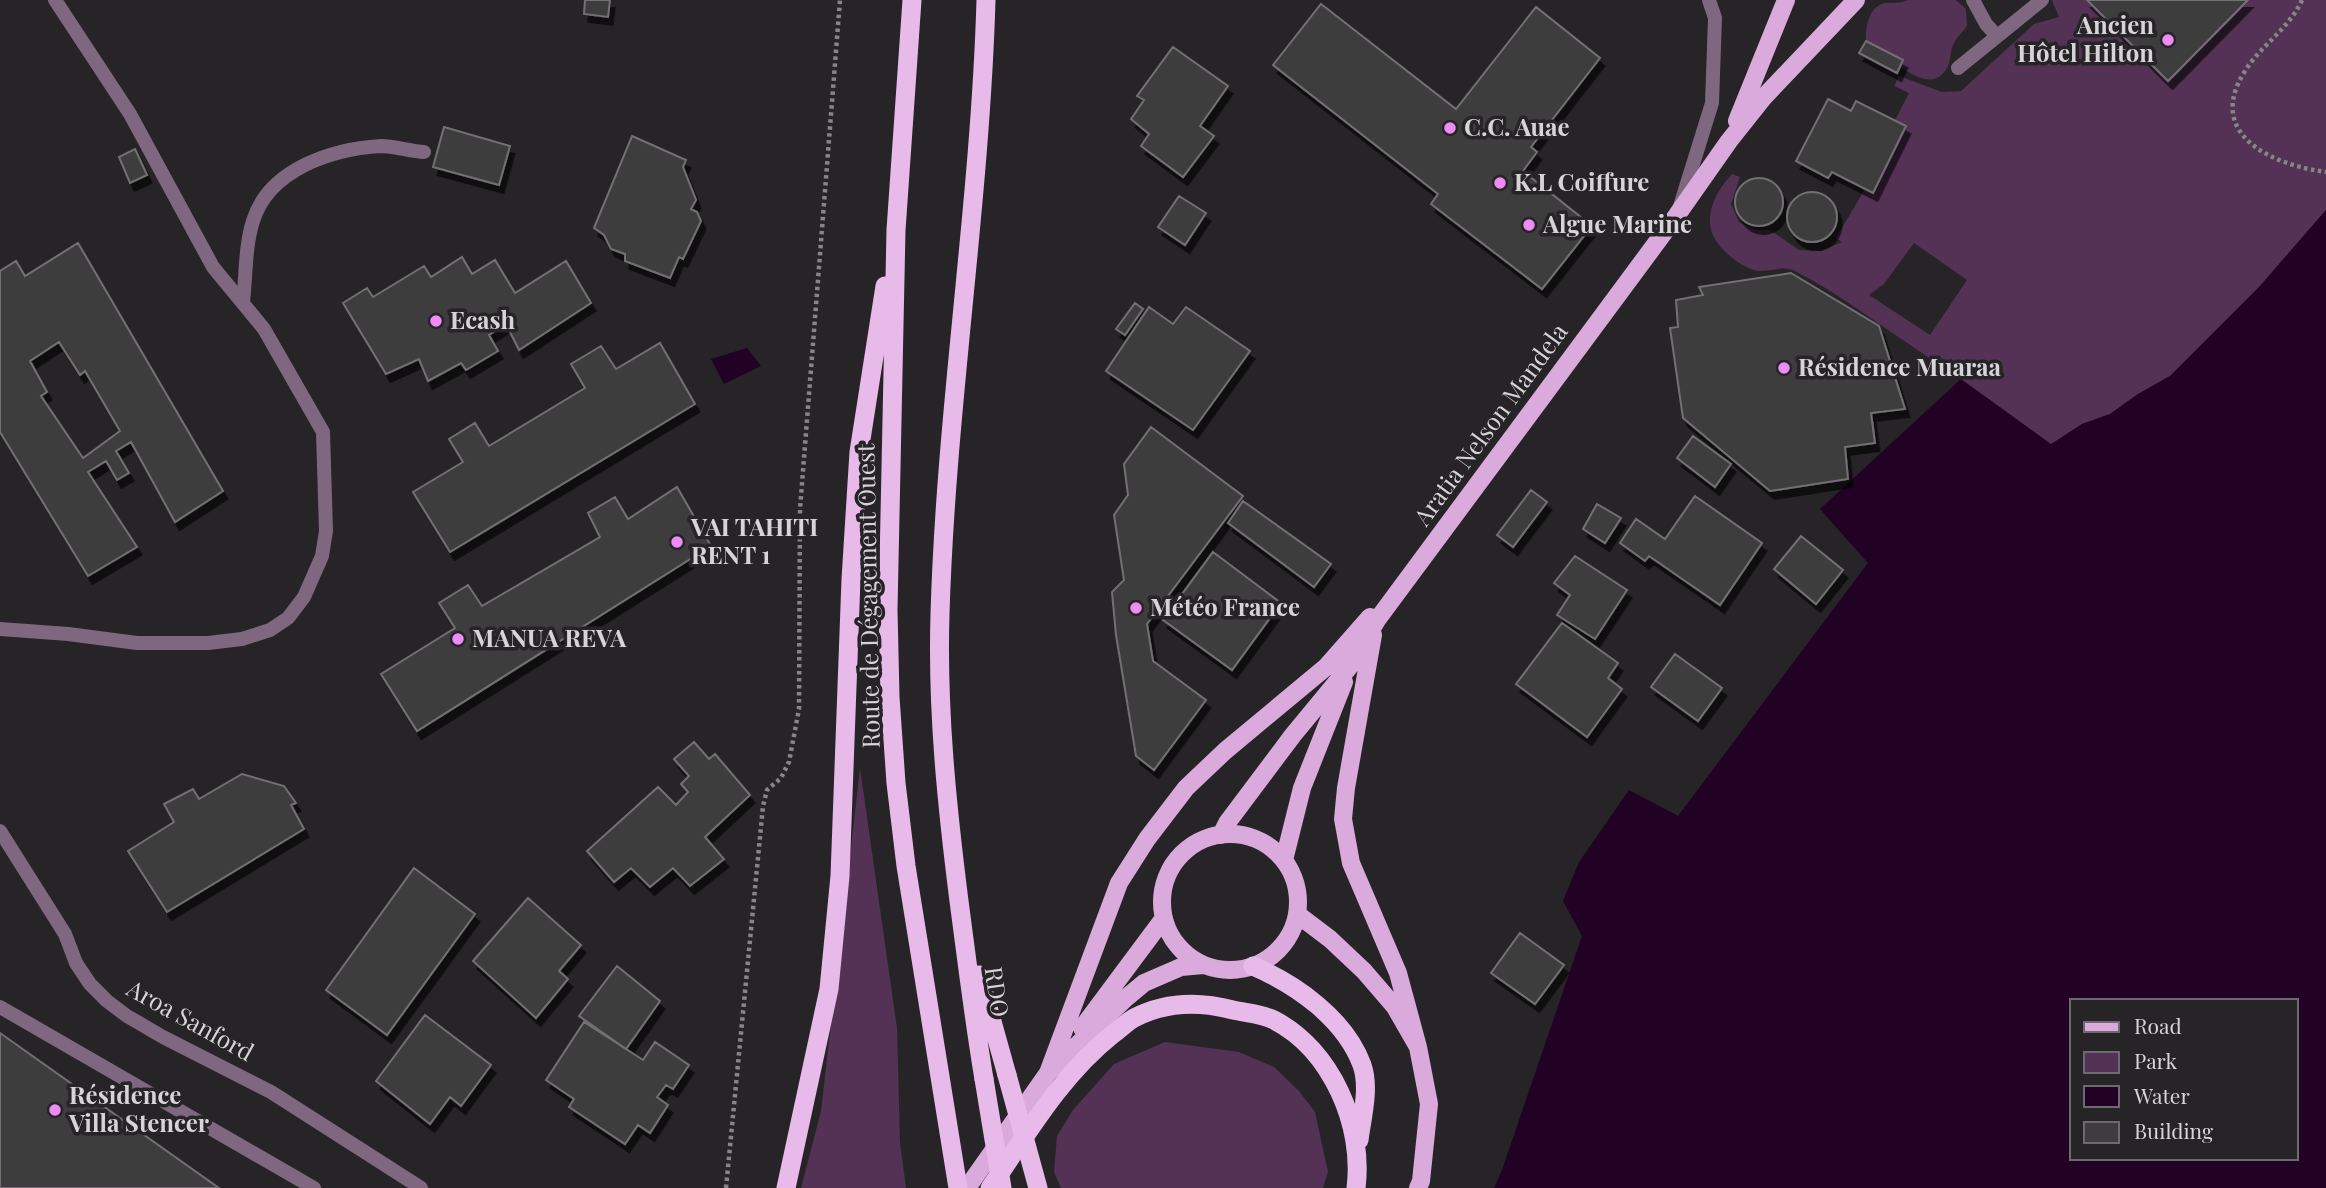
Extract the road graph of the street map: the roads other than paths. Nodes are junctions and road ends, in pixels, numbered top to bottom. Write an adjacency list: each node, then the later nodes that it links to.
1 (55, 0): 15 (street)
2 (912, 0): 14 (highway, Route de Dégagement Ouest)
3 (986, 0): 23 (highway)
4 (1709, 0): 13 (street)
5 (1786, 0): 11 (main road)
6 (1856, 0): 11 (main road)
7 (1973, 0): 9 (street)
8 (2042, 0): 9 (street)
9 (1997, 36): 10 (street)
10 (1958, 68)
11 (1729, 141): 13 (main road, Aratia Nelson Mandela)
12 (424, 152): 15 (street)
13 (1677, 215): 16 (main road, Aratia Nelson Mandela)
14 (896, 230): 34 (highway); 35 (highway, Route de Dégagement Ouest)
15 (243, 302): 18 (street)
16 (1424, 557): 17 (main road, Aratia Nelson Mandela); 30 (main road)
17 (1375, 625): 19 (main road, Aratia Nelson Mandela); 29 (main road)
18 (0, 629)
19 (1350, 666): 21 (main road, Aratia Nelson Mandela); 22 (main road, Aratia Nelson Mandela)
20 (0, 831): 33 (street, Aroa Sanford)
21 (1221, 835): 22 (main road); 25 (main road)
22 (1284, 860): 24 (main road)
23 (960, 911): 38 (highway, RDO, bridge); 39 (highway, bridge)
24 (1297, 914): 27 (main road); 29 (main road)
25 (1164, 918): 26 (main road); 30 (main road)
26 (1203, 965): 27 (main road); 30 (main road)
27 (1253, 966): 31 (highway)
28 (0, 1007): 32 (street)
29 (1418, 1046): 41 (main road)
30 (1048, 1073): 36 (main road)
31 (1357, 1155): 37 (highway); 40 (highway)
32 (314, 1188)
33 (421, 1188)
34 (786, 1188)
35 (958, 1188)
36 (967, 1188)
37 (990, 1188)
38 (1002, 1188)
39 (1038, 1188)
40 (1356, 1188)
41 (1418, 1188)

